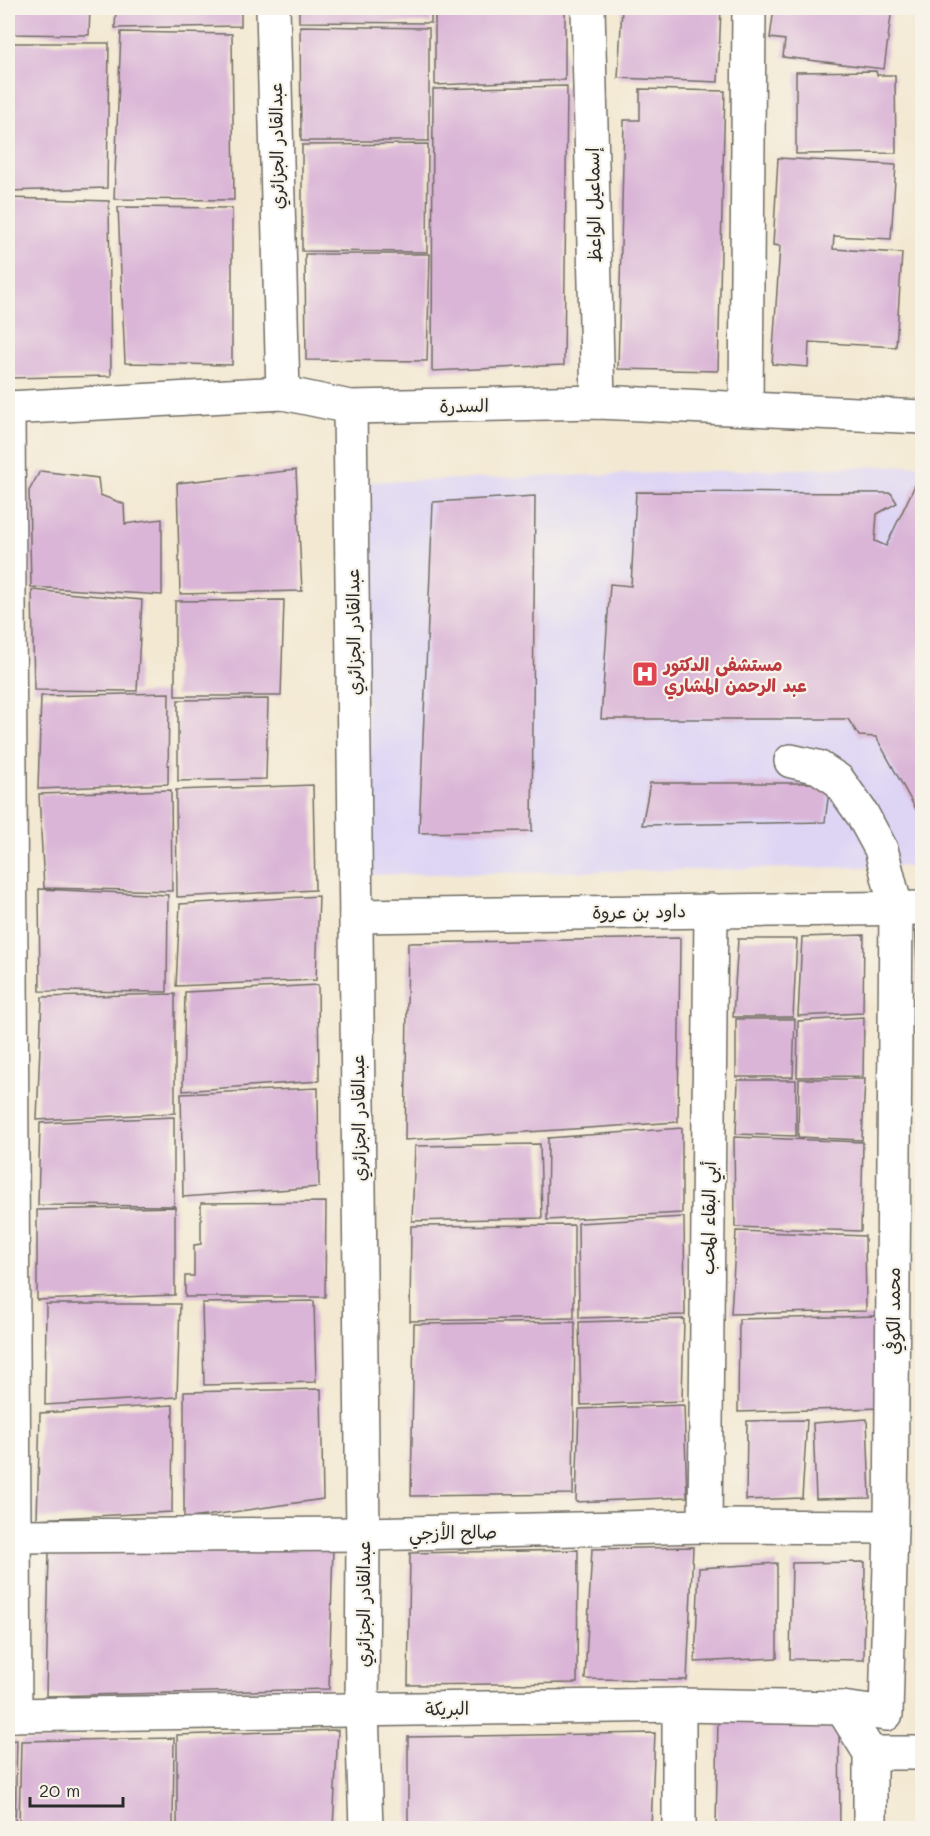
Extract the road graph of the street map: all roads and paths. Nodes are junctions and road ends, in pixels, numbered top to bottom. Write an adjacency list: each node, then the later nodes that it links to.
1 (273, 8): 4 (street, عبدالقادر الجزائري)
2 (588, 8): 5 (street, إسماعيل الواعظ)
3 (749, 8): 8 (street)
4 (283, 393): 6 (street, السدرة); 7 (street, السدرة)
5 (598, 402): 7 (street, السدرة); 8 (street, السدرة)
6 (8, 407): 14 (street)
7 (350, 407): 13 (street, عبدالقادر الجزائري)
8 (747, 408): 9 (street, السدرة)
9 (922, 417)
10 (791, 761): 11 (street, محمد الكوفي)
11 (909, 908): 12 (street, داود بن عروة); 16 (street, محمد الكوفي)
12 (711, 910): 13 (street, داود بن عروة); 15 (street, أبي البقاء المحب)
13 (356, 916): 17 (street, عبدالقادر الجزائري)
14 (10, 1075): 18 (street)
15 (705, 1526): 16 (street, صالح الأزجي); 17 (street, صالح الأزجي)
16 (891, 1527): 22 (street, محمد الكوفي)
17 (363, 1534): 18 (street, صالح الأزجي); 21 (street, عبدالقادر الجزائري)
18 (15, 1536): 23 (street)
19 (679, 1705): 20 (street, البريكة); 21 (street, البريكة); 27 (street)
20 (842, 1708): 22 (street, البريكة); 24 (street)
21 (362, 1710): 23 (street, البريكة); 26 (street, عبدالقادر الجزائري)
22 (886, 1714)
23 (11, 1715)
24 (870, 1753): 25 (street); 28 (street)
25 (922, 1753)
26 (366, 1828)
27 (679, 1828)
28 (870, 1828)

